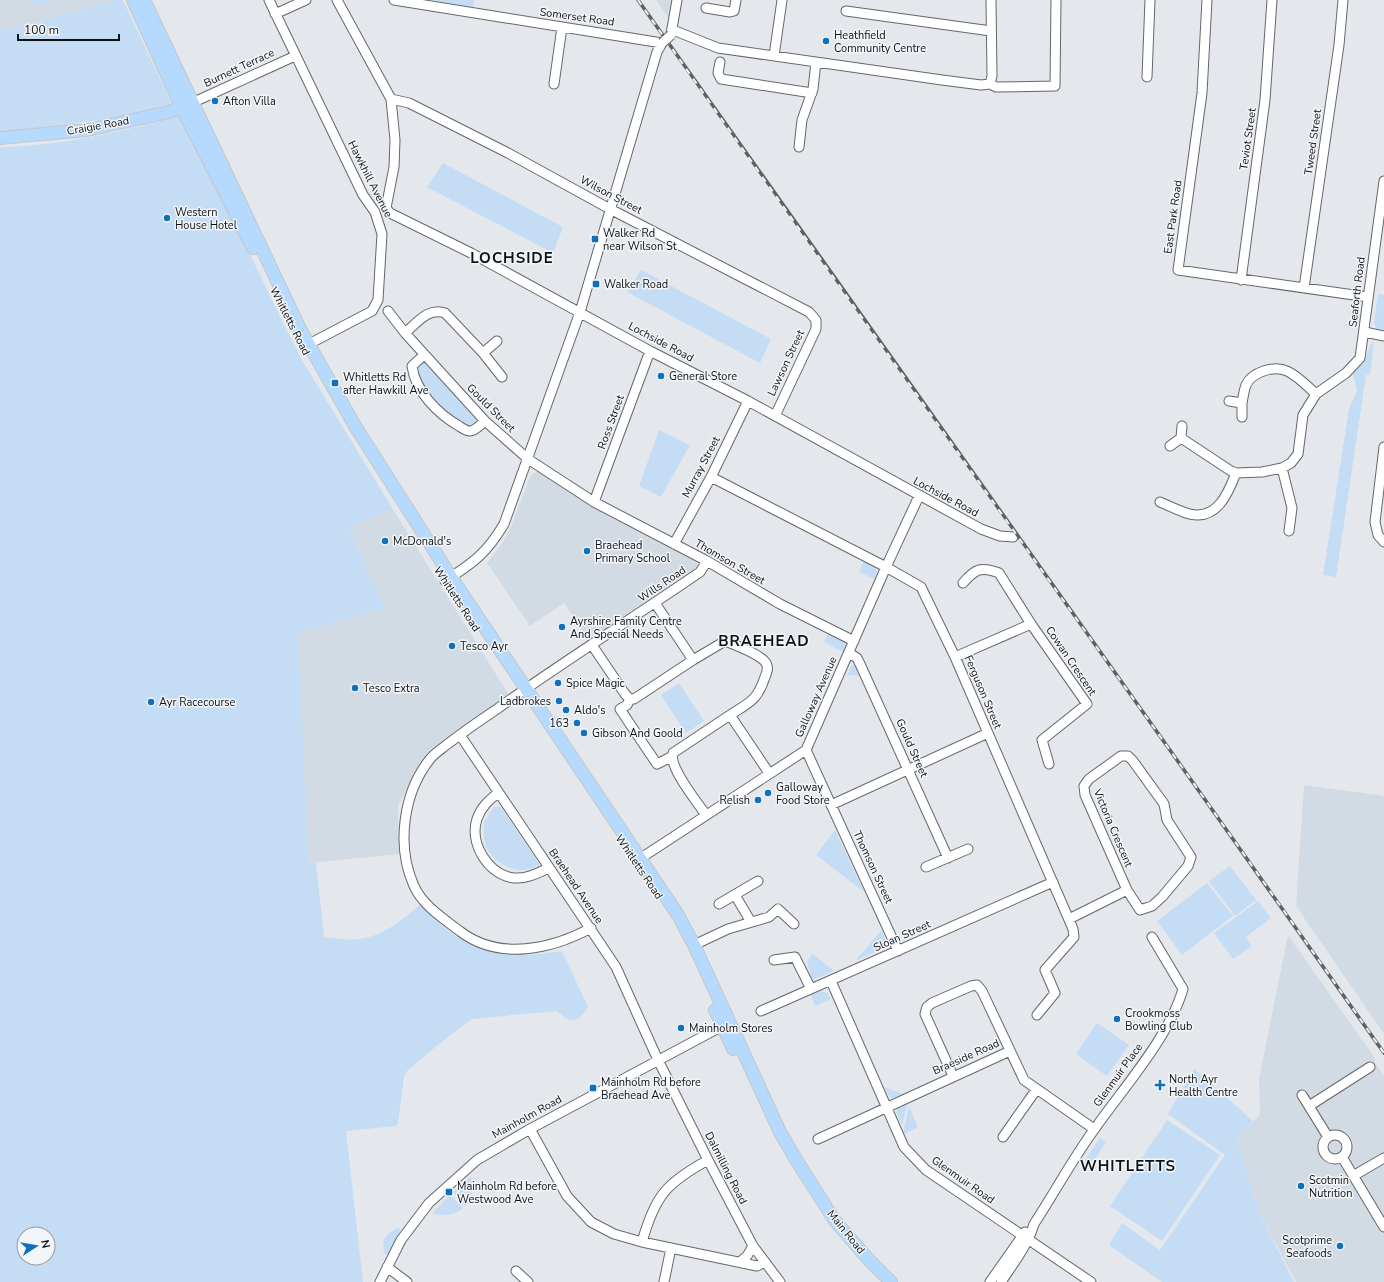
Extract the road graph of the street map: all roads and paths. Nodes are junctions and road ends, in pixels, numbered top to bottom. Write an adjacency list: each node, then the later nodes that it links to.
1 (133, 0): 33 (main road, Whitletts Road)
2 (144, 0): 32 (main road, Whitletts Road)
3 (269, 0): 18 (street, Hawkhill Avenue)
4 (306, 0): 18 (street)
5 (337, 0): 31 (street)
6 (394, 0): 19 (street, Somerset Road)
7 (677, 0): 20 (street)
8 (736, 0): 16 (street)
9 (781, 0): 24 (street)
10 (991, 0): 21 (street)
11 (1056, 0): 29 (street)
12 (1150, 0): 27 (street)
13 (1207, 0): 38 (street, East Park Road)
14 (1272, 0): 38 (street, Teviot Street)
15 (1343, 0): 39 (street, Tweed Street)
16 (706, 8)
17 (846, 11): 21 (street)
18 (275, 14): 23 (street, Hawkhill Avenue)
19 (562, 27): 22 (street, Somerset Road); 28 (street)
20 (672, 32): 22 (street, bridge); 24 (street)
21 (991, 32): 29 (street)
22 (662, 43): 37 (street)
23 (295, 56): 32 (street, Burnett Terrace); 48 (street, Hawkhill Avenue)
24 (774, 56): 26 (street)
25 (720, 62): 30 (street)
26 (816, 62): 29 (street); 30 (street)
27 (1147, 77)
28 (554, 84)
29 (990, 84)
30 (812, 93): 35 (street)
31 (391, 99): 37 (street, Wilson Street); 42 (street, Lochside Road)
32 (194, 102): 33 (main road, Craigie Road); 48 (main road, Whitletts Road)
33 (182, 108): 34 (main road, Craigie Road); 78 (main road, Whitletts Road)
34 (0, 138)
35 (799, 147)
36 (1384, 181): 40 (street, Seaforth Road)
37 (610, 209): 42 (street); 43 (street, Wilson Street)
38 (1241, 280): 39 (street, East Park Road)
39 (1304, 288): 40 (street, East Park Road)
40 (1368, 297): 44 (street, Seaforth Road)
41 (388, 312): 45 (street, Gould Street)
42 (580, 312): 49 (street, Lochside Road); 64 (street)
43 (816, 320): 57 (street, Lawson Street)
44 (1365, 332): 46 (street); 53 (street, Seaforth Road)
45 (405, 333): 50 (street); 51 (street, Gould Street)
46 (1384, 336)
47 (497, 341): 50 (street)
48 (309, 344): 78 (main road, Whitletts Road)
49 (650, 351): 54 (street, Lochside Road); 70 (street, Ross Street)
50 (483, 353): 52 (street)
51 (424, 355): 59 (street, Gould Street); 59 (street)
52 (502, 377)
53 (1320, 392): 56 (street); 65 (street)
54 (748, 401): 57 (street, Lochside Road); 67 (street, Murray Street)
55 (1229, 401): 56 (street)
56 (1242, 403): 58 (street)
57 (775, 416): 69 (street, Lochside Road)
58 (1242, 417)
59 (485, 421): 64 (street, Gould Street)
60 (1182, 426): 61 (street)
61 (1181, 438): 62 (street); 66 (street)
62 (1170, 446)
63 (1384, 446): 68 (street)
64 (528, 458): 70 (street, Gould Street); 78 (street)
65 (1282, 468): 66 (street); 72 (street)
66 (1236, 473): 71 (street)
67 (711, 477): 75 (street, Murray Street); 77 (street, Ferguson Street)
68 (1381, 483): 74 (street)
69 (919, 496): 73 (street, Lochside Road); 77 (street, Galloway Avenue)
70 (594, 502): 75 (street, Thomson Street)
71 (1160, 502)
72 (1289, 531)
73 (1013, 537)
74 (1384, 542)
75 (674, 544): 76 (street, Thomson Street)
76 (707, 561): 80 (street, Wills Road); 82 (street, Thomson Street)
77 (886, 567): 82 (street, Galloway Avenue); 85 (street, Ferguson Street)
78 (448, 579): 87 (main road, Whitletts Road)
79 (963, 583): 81 (street, Cowan Crescent)
80 (655, 603): 83 (street, Wills Road); 86 (street)
81 (1031, 624): 85 (street, Cowan Crescent); 94 (street, Cowan Crescent)
82 (854, 641): 84 (street, Galloway Avenue)
83 (592, 645): 87 (street, Wills Road); 88 (street)
84 (849, 653): 92 (street, Galloway Avenue); 95 (street, Gould Street)
85 (955, 657): 90 (street, Ferguson Street)
86 (693, 660): 88 (street); 89 (street)
87 (522, 690): 91 (street, Wills Road); 101 (main road, Whitletts Road); 122 (main road, Whitletts Road)
88 (630, 699): 93 (street)
89 (730, 715): 93 (street); 96 (street)
90 (988, 733): 95 (street); 106 (street, Ferguson Street)
91 (460, 735): 97 (street, Braehead Avenue); 113 (street, Wills Road)
92 (806, 750): 96 (street, Galloway Avenue); 98 (street, Thomson Street)
93 (671, 757): 99 (street)
94 (1049, 764)
95 (908, 770): 98 (street); 102 (street, Gould Street)
96 (770, 772): 99 (street, Galloway Avenue)
97 (498, 793): 104 (street, Braehead Avenue); 104 (street)
98 (831, 805): 116 (street, Thomson Street)
99 (706, 815): 101 (street, Galloway Avenue)
100 (968, 849): 102 (street)
101 (641, 858): 115 (main road, Whitletts Road)
102 (948, 858): 103 (street)
103 (926, 867)
104 (549, 868): 113 (street, Braehead Avenue)
105 (758, 881): 108 (street)
106 (1053, 882): 110 (street, Ferguson Street); 116 (street, Sloan Street)
107 (1127, 890): 107 (street, Victoria Crescent); 110 (street)
108 (735, 895): 109 (street); 111 (street)
109 (719, 904)
110 (1069, 919): 121 (street, Ferguson Street)
111 (751, 922): 112 (street); 115 (street)
112 (794, 924)
113 (591, 928): 124 (street, Braehead Avenue)
114 (1152, 937): 132 (street, Glenmuir Place)
115 (694, 945): 122 (main road, Whitletts Road)
116 (898, 951): 118 (street, Sloan Street)
117 (774, 960): 119 (street)
118 (831, 981): 119 (street, Sloan Street); 130 (street, Glenmuir Road)
119 (811, 989): 120 (street, Sloan Street)
120 (761, 1012)
121 (1037, 1015)
122 (726, 1024): 124 (street, Mainholm Road); 140 (main road, Whitletts Road)
123 (1010, 1050): 126 (street, Braeside Road); 126 (street); 127 (street, Braeside Road)
124 (658, 1060): 131 (street, Mainholm Road); 138 (street, Dalmilling Road)
125 (1370, 1067): 129 (street)
126 (953, 1076): 130 (street, Braeside Road)
127 (1036, 1090): 132 (street, Braeside Road); 133 (street)
128 (1302, 1095): 129 (street)
129 (1308, 1106): 134 (street)
130 (888, 1107): 135 (street); 142 (street, Glenmuir Road)
131 (530, 1129): 143 (street); 148 (street, Mainholm Road)
132 (1094, 1129): 142 (street, Glenmuir Place)
133 (1003, 1137)
134 (1328, 1137): 136 (street); 136 (street)
135 (818, 1139)
136 (1342, 1157): 139 (street)
137 (1384, 1158): 139 (street)
138 (708, 1160): 143 (street); 144 (street, Dalmilling Road)
139 (1353, 1176): 141 (street)
140 (804, 1181): 155 (main road, Main Road); 156 (main road, Main Road)
141 (1384, 1228)
142 (1025, 1238): 157 (street, Glenmuir Place); 158 (street, Glenmuir Place); 159 (street, Glenmuir Road)
143 (642, 1242): 145 (street)
144 (753, 1246): 146 (street); 147 (street, Dalmilling Road)
145 (671, 1248): 146 (street); 153 (street)
146 (740, 1262): 147 (street)
147 (764, 1262): 154 (street, Dalmilling Road)
148 (387, 1268): 150 (street, Mainholm Road); 151 (street)
149 (516, 1271): 152 (street)
150 (380, 1282)
151 (407, 1282)
152 (528, 1282)
153 (664, 1282)
154 (780, 1282)
155 (880, 1282)
156 (891, 1282)
157 (990, 1282)
158 (1001, 1282)
159 (1091, 1282)

